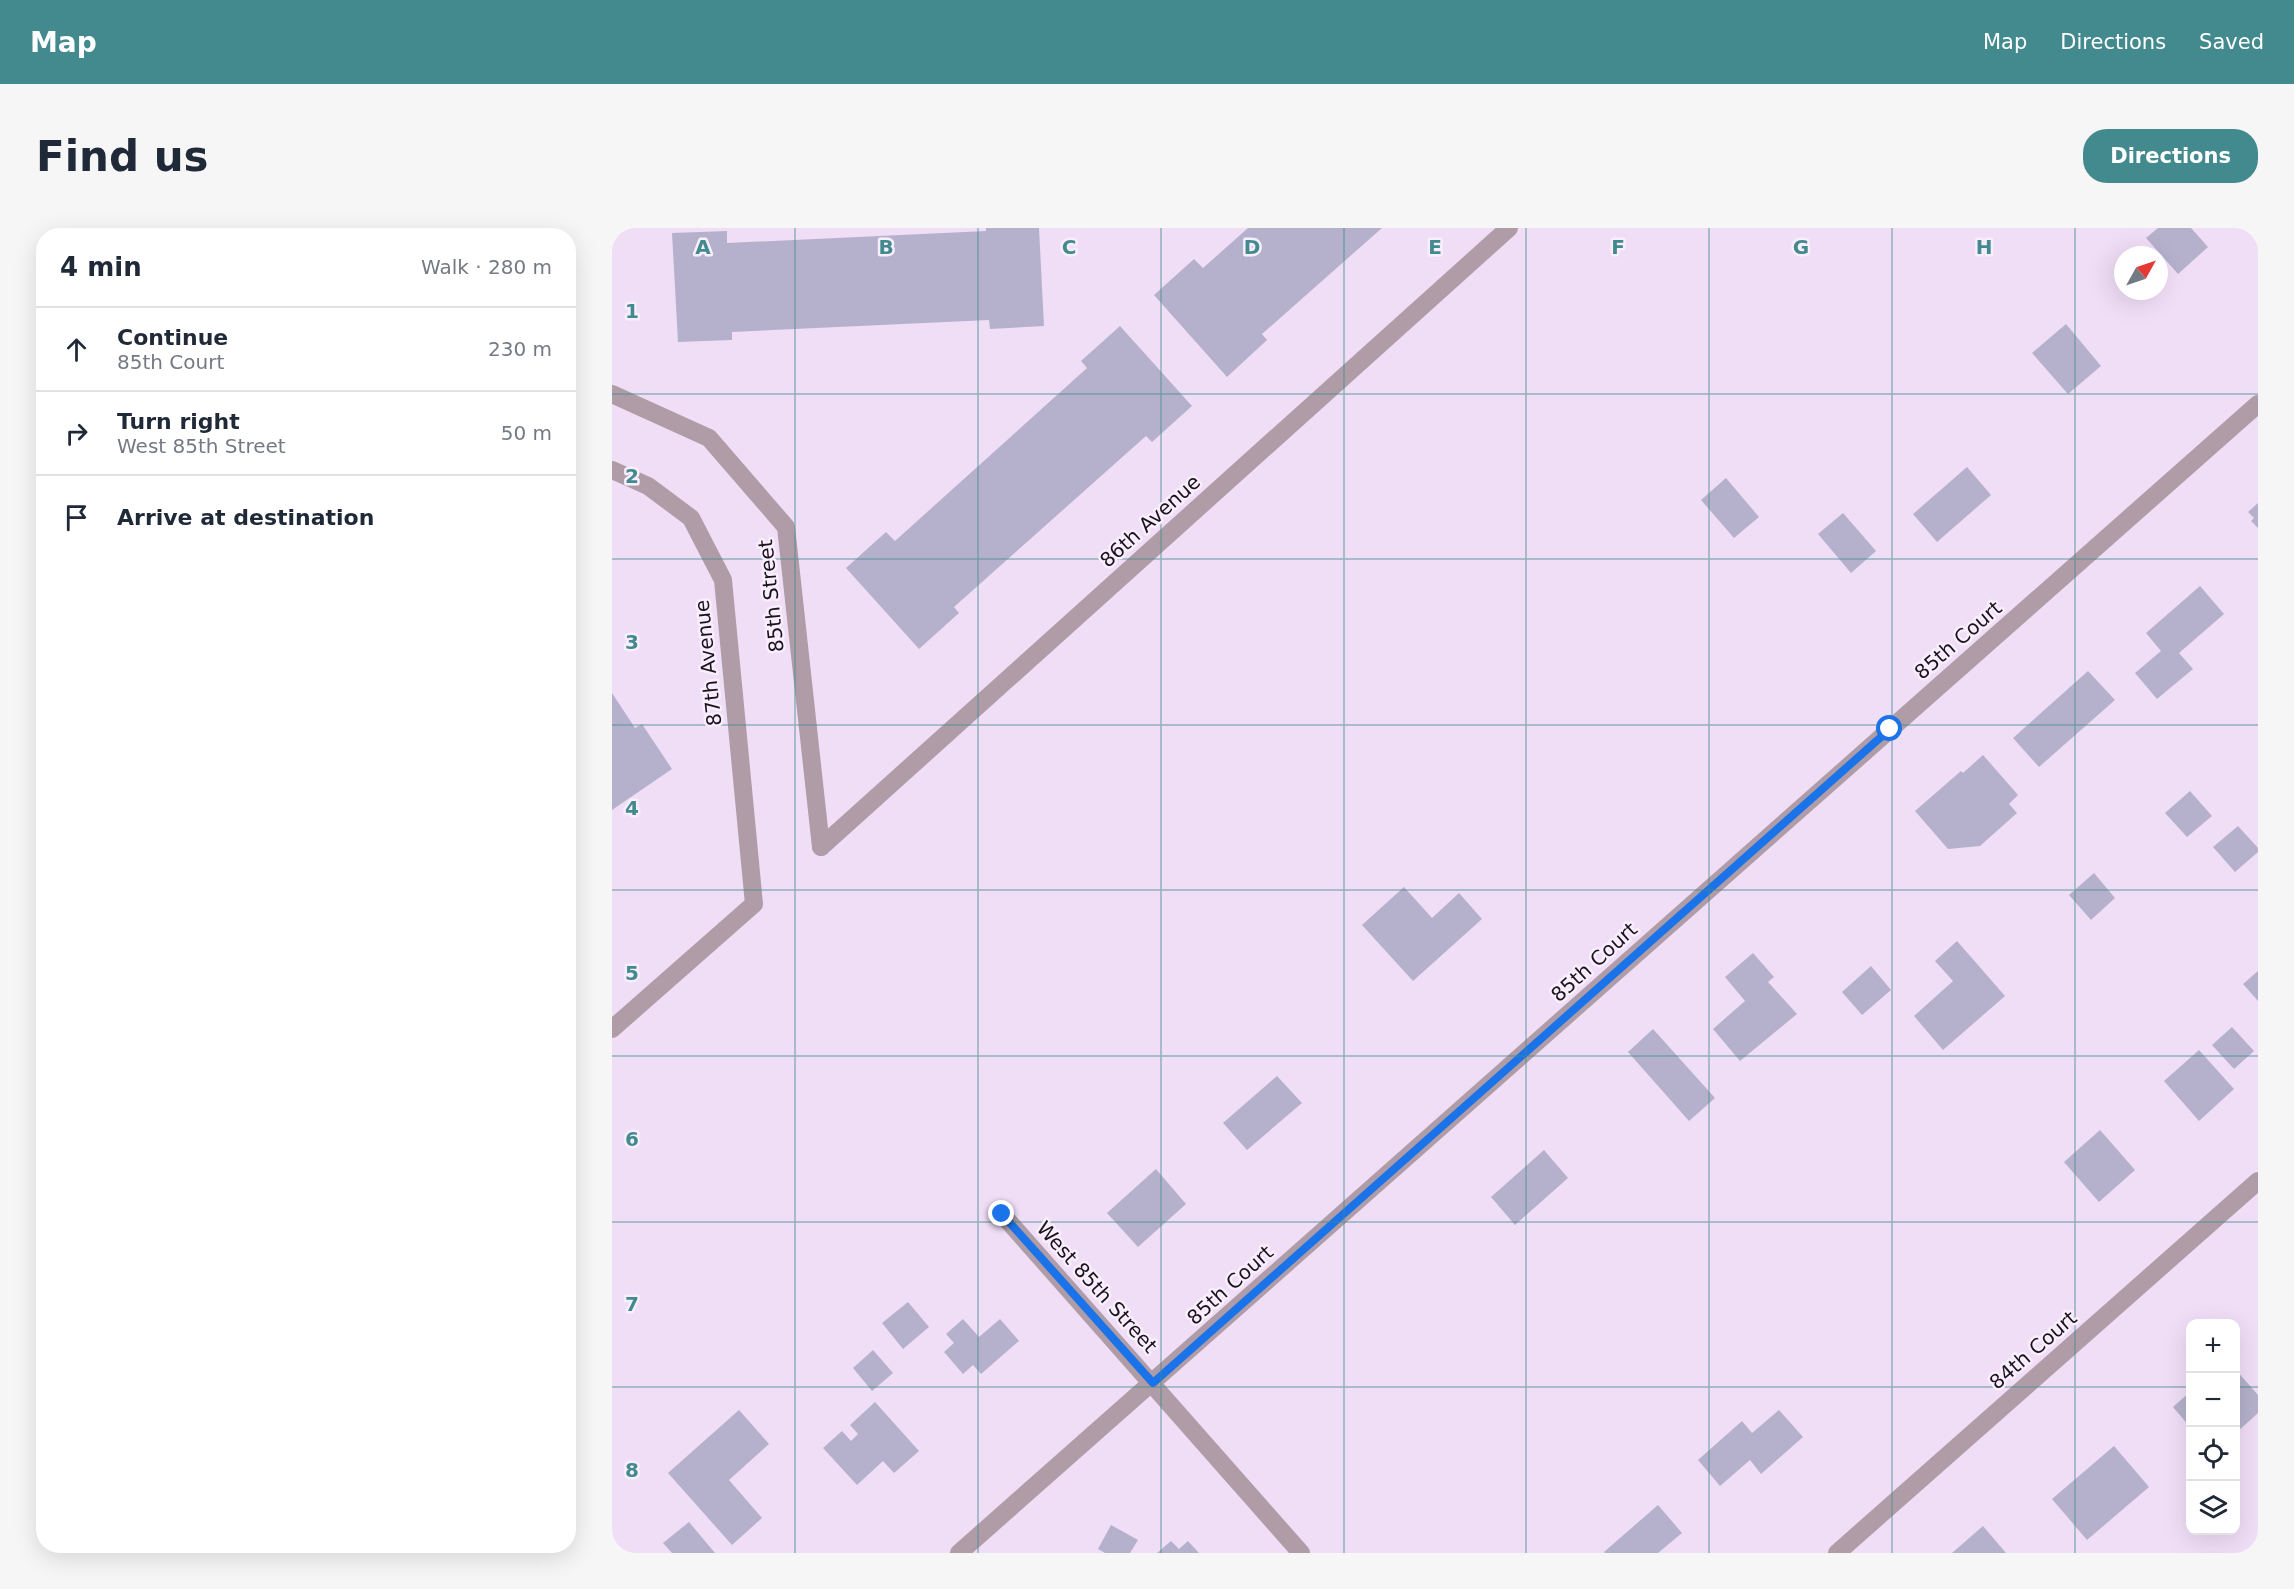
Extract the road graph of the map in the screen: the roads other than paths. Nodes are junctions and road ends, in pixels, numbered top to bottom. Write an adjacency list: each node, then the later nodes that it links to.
1 (1509, 228): 5 (street, 86th Avenue)
2 (612, 394): 5 (street, 85th Street)
3 (2258, 404): 9 (street, 85th Court)
4 (612, 470): 6 (street, 87th Avenue)
5 (821, 847)
6 (612, 1029)
7 (2258, 1181): 12 (street, 84th Court)
8 (1002, 1214): 9 (street, West 85th Street)
9 (1153, 1383): 10 (street, 85th Court); 11 (street, West 85th Street)
10 (959, 1553)
11 (1301, 1553)
12 (1837, 1553)

